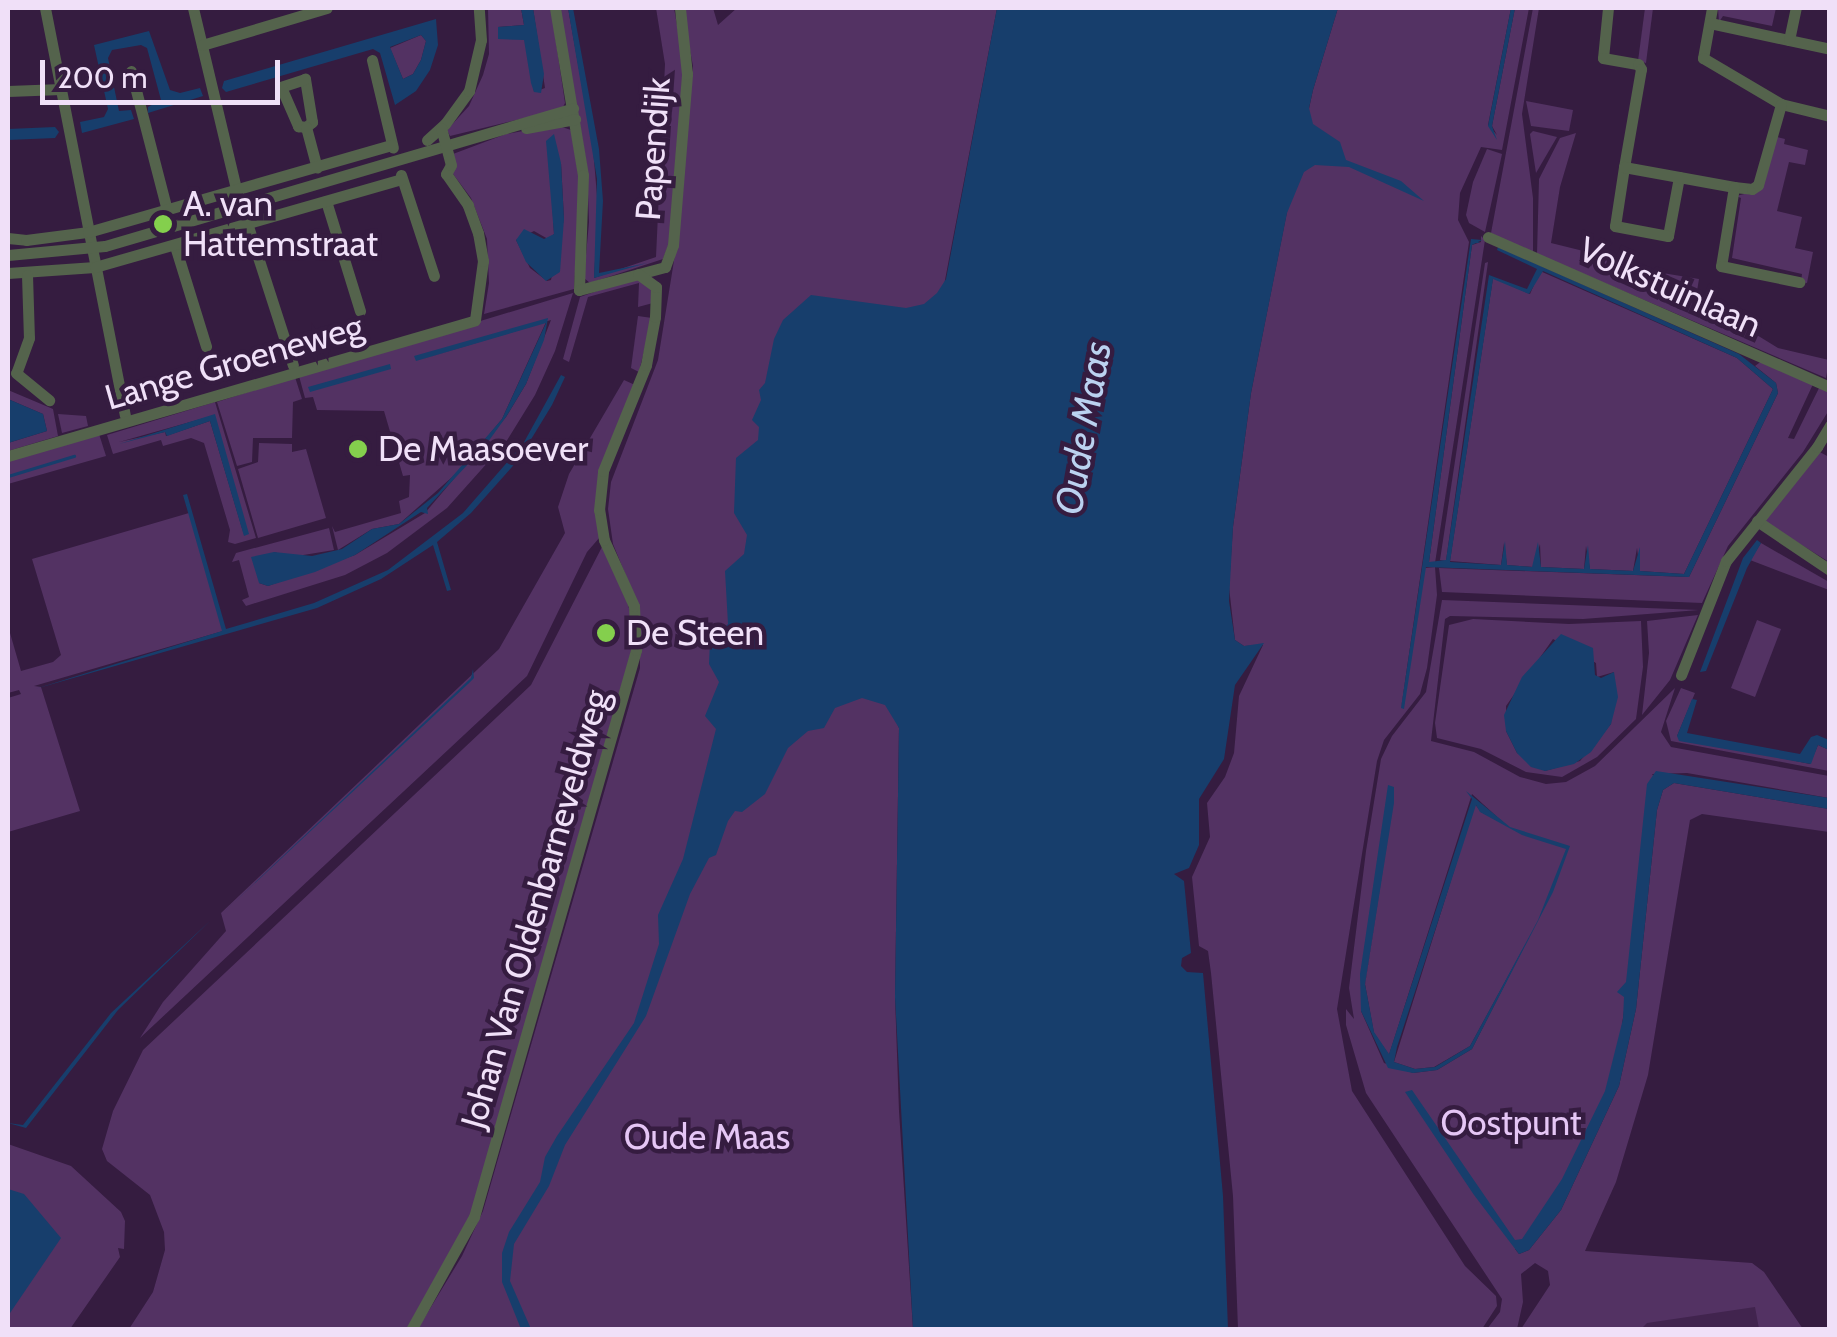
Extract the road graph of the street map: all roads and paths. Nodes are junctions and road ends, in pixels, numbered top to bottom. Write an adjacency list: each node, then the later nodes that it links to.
1 (46, 8): 18 (street)
2 (193, 8): 14 (street)
3 (278, 8): 11 (street)
4 (324, 8): 11 (street)
5 (479, 8): 24 (street)
6 (555, 8): 21 (street)
7 (680, 8): 48 (street, Papendijk)
8 (1608, 8): 29 (street)
9 (1712, 8): 12 (street)
10 (1796, 8): 13 (street)
11 (281, 21): 14 (street)
12 (1710, 23): 13 (street); 20 (street)
13 (1789, 40): 15 (street)
14 (202, 45): 34 (street)
15 (1830, 49)
16 (372, 60): 26 (street)
17 (131, 71): 37 (street)
18 (61, 89): 19 (street); 39 (street)
19 (8, 91)
20 (1781, 104): 22 (street); 33 (street)
21 (574, 114): 27 (street); 48 (street)
22 (1830, 116)
23 (306, 127): 30 (street)
24 (441, 128): 25 (street); 27 (street)
25 (426, 140)
26 (392, 145): 28 (street); 30 (street)
27 (447, 147): 28 (street); 58 (street, Lange Groeneweg)
28 (397, 162): 32 (street); 36 (street)
29 (1624, 167): 31 (street); 31 (street)
30 (317, 168): 34 (street)
31 (1679, 177): 33 (street)
32 (402, 178): 35 (street); 49 (street)
33 (1734, 187): 50 (street)
34 (236, 189): 36 (street); 37 (street)
35 (326, 200): 38 (street); 51 (street)
36 (242, 207): 38 (street); 43 (street)
37 (167, 210): 39 (street)
38 (248, 224): 42 (street); 53 (street)
39 (88, 232): 41 (street); 43 (street)
40 (1488, 237): 54 (street, Volkstuinlaan)
41 (8, 238)
42 (175, 246): 45 (street); 52 (street)
43 (92, 249): 44 (street); 45 (street)
44 (8, 255)
45 (96, 267): 47 (street); 56 (street)
46 (8, 273): 47 (street)
47 (27, 274): 55 (street)
48 (638, 274): 62 (street, Johan Van Oldenbarneveldweg)
49 (434, 276)
50 (1800, 282)
51 (360, 311)
52 (206, 346)
53 (293, 365)
54 (1830, 387)
55 (49, 400)
56 (125, 415)
57 (1830, 424): 59 (street)
58 (8, 456)
59 (1757, 521): 60 (street); 61 (street)
60 (1830, 570)
61 (1681, 675)
62 (411, 1330)

